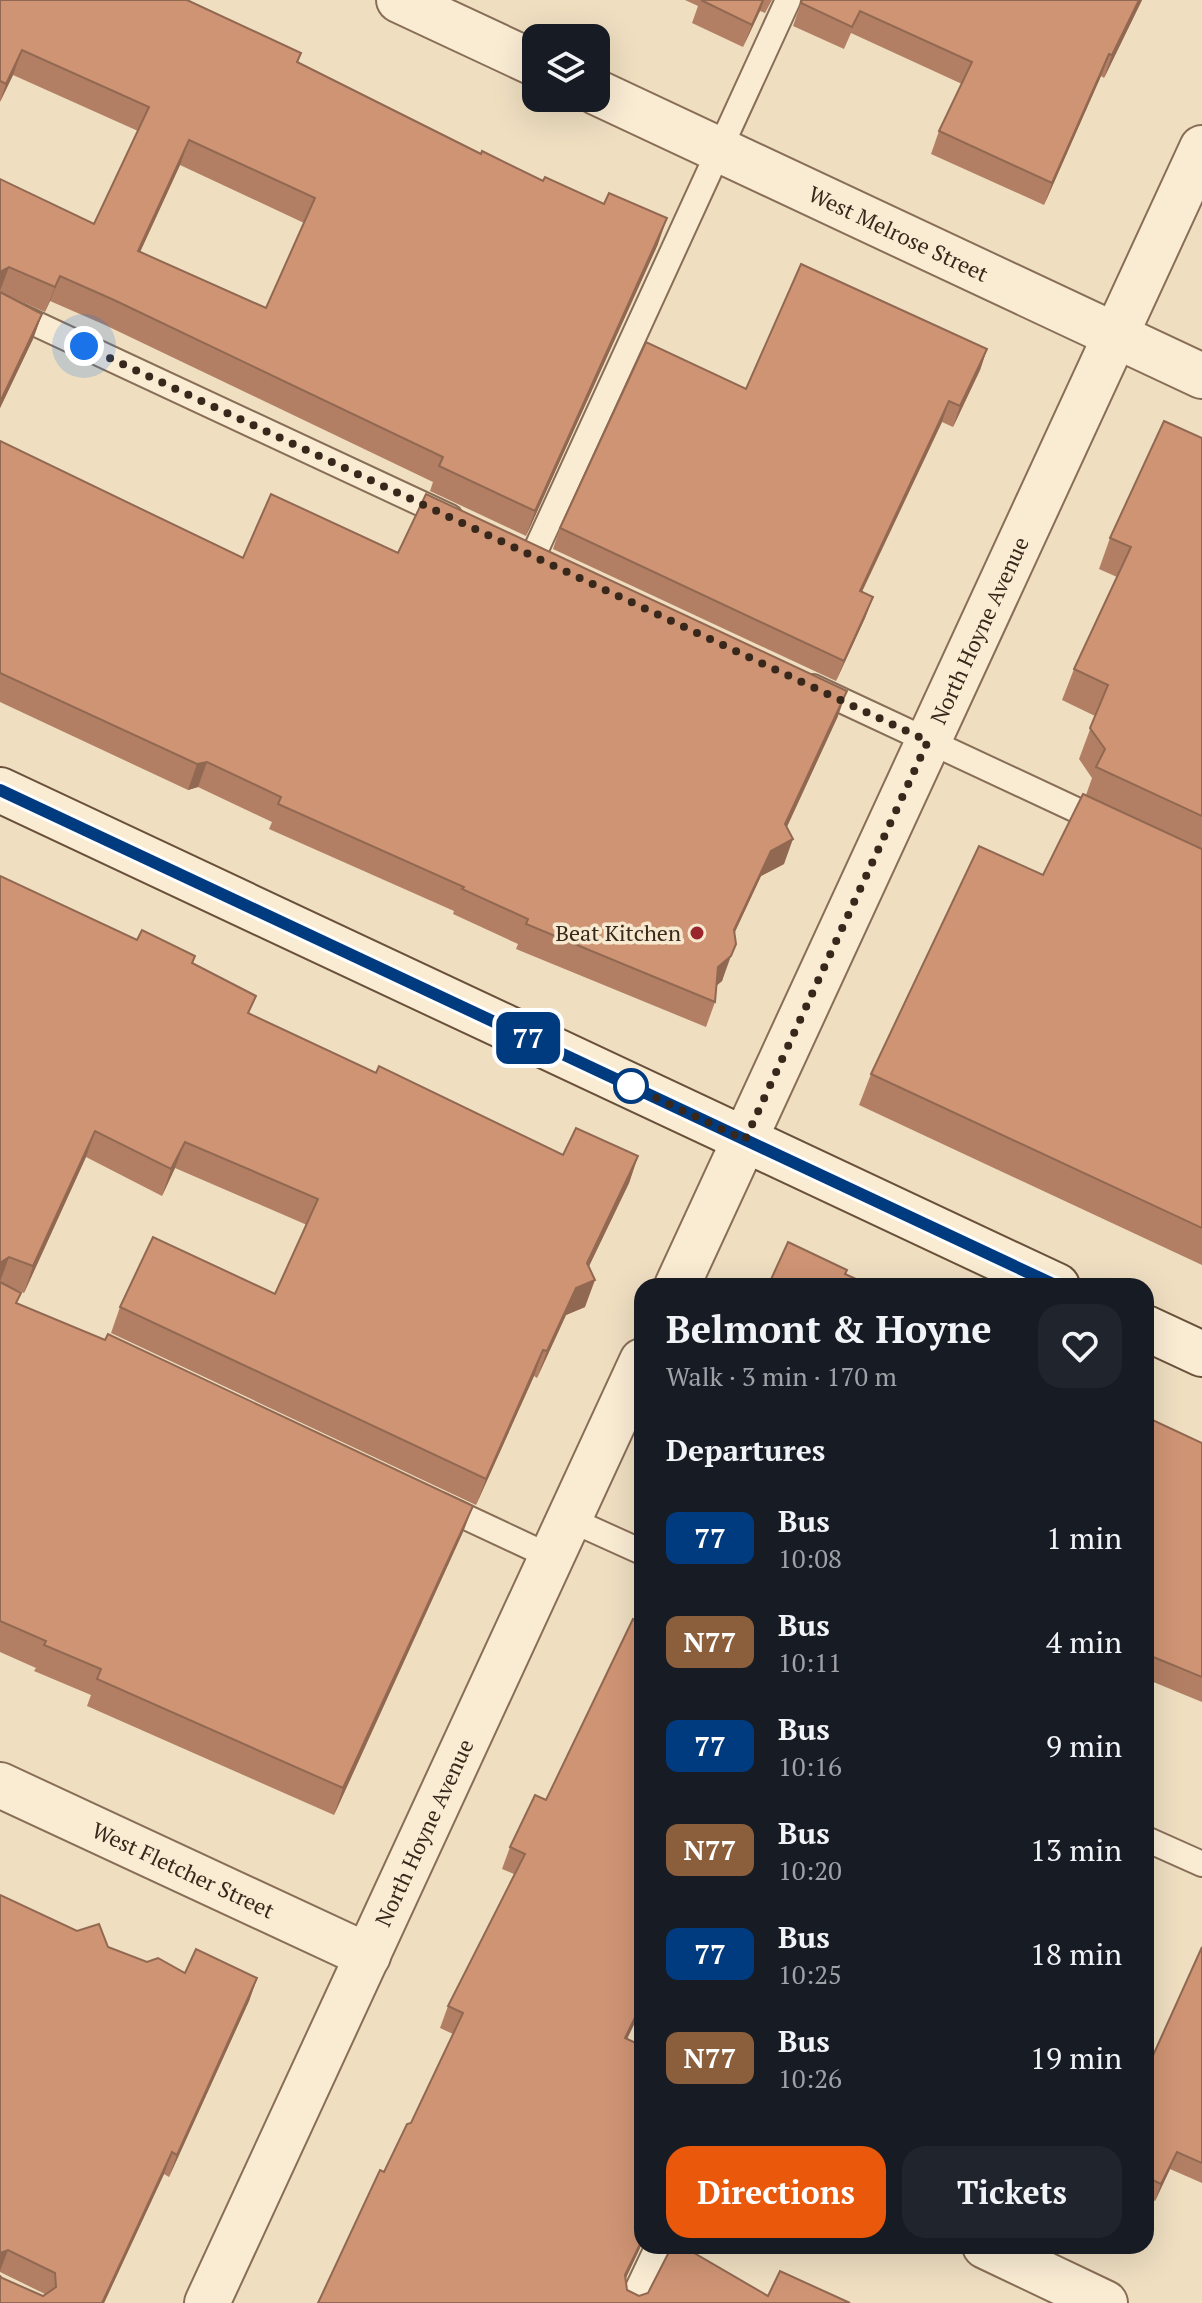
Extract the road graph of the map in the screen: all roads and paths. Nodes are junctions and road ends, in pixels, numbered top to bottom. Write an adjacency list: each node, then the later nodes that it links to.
1 (399, 0): 3 (street)
2 (788, 0): 6 (lane)
3 (522, 57)
4 (610, 99): 6 (street, West Melrose Street)
5 (1202, 148): 8 (street, North Hoyne Avenue)
6 (719, 150): 8 (street, West Melrose Street); 11 (lane)
7 (0, 307): 10 (lane)
8 (1115, 336): 9 (street, West Melrose Street); 13 (street, North Hoyne Avenue)
9 (1202, 376)
10 (475, 529)
11 (561, 569)
12 (785, 674): 13 (lane)
13 (928, 741): 15 (lane); 16 (street, North Hoyne Avenue)
14 (0, 790): 16 (street)
15 (1118, 830)
16 (745, 1140): 17 (street, North Hoyne Avenue); 18 (street)
17 (681, 1278)
18 (1040, 1278)
19 (1154, 1332): 20 (street)
20 (1202, 1354)
21 (634, 1378): 23 (street, North Hoyne Avenue)
22 (423, 1497): 23 (lane)
23 (560, 1538): 24 (lane); 28 (street, North Hoyne Avenue)
24 (634, 1551)
25 (0, 1785): 28 (street, West Fletcher Street)
26 (1154, 1843): 27 (lane)
27 (1202, 1864)
28 (368, 1956): 31 (street, North Hoyne Avenue)
29 (654, 2254): 32 (lane)
30 (1002, 2254): 33 (street)
31 (207, 2303)
32 (631, 2303)
33 (1105, 2303)

